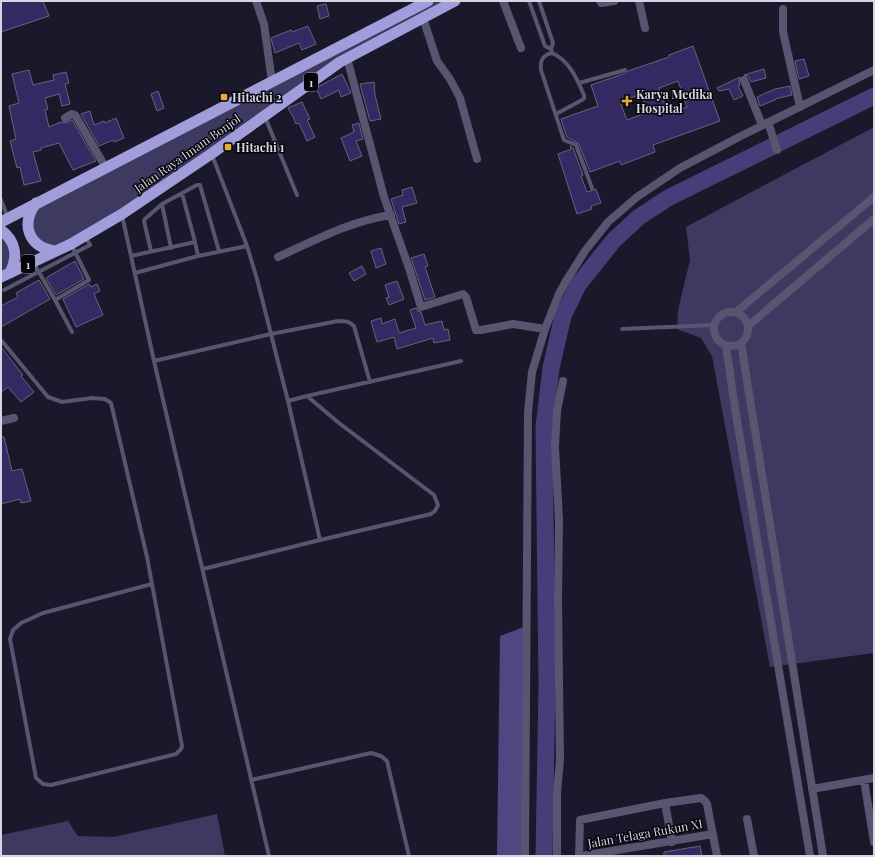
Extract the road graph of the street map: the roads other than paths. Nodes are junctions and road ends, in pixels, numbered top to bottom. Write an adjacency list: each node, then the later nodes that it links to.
1 (256, 1): 19 (street)
2 (455, 1): 11 (highway, Jalan Raya Imam Bonjol / 1)
3 (503, 1): 13 (street)
4 (529, 1): 14 (lane)
5 (539, 1): 14 (lane)
6 (600, 1): 7 (street)
7 (614, 1)
8 (639, 1): 12 (street)
9 (425, 2): 19 (highway, Jalan Raya Imam Bonjol / 1)
10 (784, 10): 21 (street)
11 (423, 18): 15 (highway, Jalan Raya Imam Bonjol / 1); 28 (street)
12 (645, 28)
13 (521, 48)
14 (551, 51): 20 (lane); 22 (lane)
15 (347, 58): 23 (highway, Jalan Raya Imam Bonjol / 1); 38 (street)
16 (625, 70): 20 (lane)
17 (874, 70): 21 (street)
18 (744, 80): 25 (street)
19 (272, 82): 29 (highway, Jalan Raya Imam Bonjol / 1)
20 (579, 83): 22 (lane)
21 (800, 106): 25 (street)
22 (556, 114): 30 (lane)
23 (264, 115): 27 (highway, Jalan Raya Imam Bonjol / 1); 32 (lane)
24 (65, 118): 29 (street)
25 (765, 124): 26 (street); 61 (street)
26 (776, 149)
27 (211, 154): 37 (highway, Jalan Raya Imam Bonjol / 1); 43 (lane)
28 (477, 159)
29 (106, 168): 35 (highway, Jalan Raya Imam Bonjol / 1)
30 (592, 188)
31 (182, 193): 36 (lane); 42 (lane); 48 (lane)
32 (297, 195)
33 (874, 197): 58 (street)
34 (1, 200): 40 (lane)
35 (36, 203): 40 (highway, 1); 46 (highway)
36 (162, 204): 45 (lane); 47 (lane)
37 (122, 214): 44 (highway, Jalan Raya Imam Bonjol / 1); 49 (lane)
38 (391, 215): 51 (street); 61 (street)
39 (874, 219): 60 (street)
40 (5, 220)
41 (1, 230): 55 (highway)
42 (195, 242): 45 (lane); 50 (lane)
43 (247, 246): 48 (lane); 64 (lane)
44 (73, 248): 46 (highway, Jalan Raya Imam Bonjol / 1); 53 (lane); 57 (lane)
45 (171, 248): 47 (lane)
46 (55, 251): 52 (highway, 1)
47 (151, 251): 49 (lane)
48 (219, 251): 50 (lane)
49 (131, 256): 54 (lane)
50 (198, 256): 54 (lane)
51 (278, 257)
52 (33, 262): 53 (lane); 55 (highway, 1)
53 (39, 272): 56 (lane); 57 (lane)
54 (135, 273): 68 (lane)
55 (5, 275)
56 (4, 290)
57 (55, 300): 63 (lane)
58 (736, 312): 59 (street); 60 (street)
59 (714, 325): 62 (lane); 67 (street)
60 (748, 326): 66 (street)
61 (545, 329): 92 (street)
62 (622, 329)
63 (72, 332)
64 (271, 334): 68 (lane); 71 (lane); 73 (lane)
65 (1, 340): 78 (lane)
66 (740, 343): 67 (street); 82 (street)
67 (726, 346): 98 (street)
68 (154, 361): 77 (lane)
69 (461, 361): 71 (lane)
70 (563, 381): 93 (street)
71 (370, 382): 72 (lane)
72 (306, 396): 73 (lane); 76 (lane)
73 (288, 401): 76 (lane)
74 (14, 418): 75 (street)
75 (1, 421)
76 (320, 540): 77 (lane)
77 (203, 569): 80 (lane)
78 (152, 584): 78 (lane)
79 (874, 778): 81 (street)
80 (251, 780): 90 (lane); 91 (lane)
81 (864, 780): 82 (street); 85 (street)
82 (812, 789): 89 (street)
83 (665, 803): 86 (street); 87 (street); 94 (street)
84 (747, 818): 97 (street)
85 (872, 818): 88 (street)
86 (713, 834): 87 (street, Jalan Telaga Rukun XI); 96 (street)
87 (672, 842): 95 (street, Jalan Telaga Rukun XI)
88 (874, 842)
89 (823, 855): 98 (street)
90 (269, 856)
91 (409, 856)
92 (525, 856)
93 (557, 856)
94 (579, 856)
95 (582, 856)
96 (717, 856)
97 (754, 856)
98 (811, 856)

